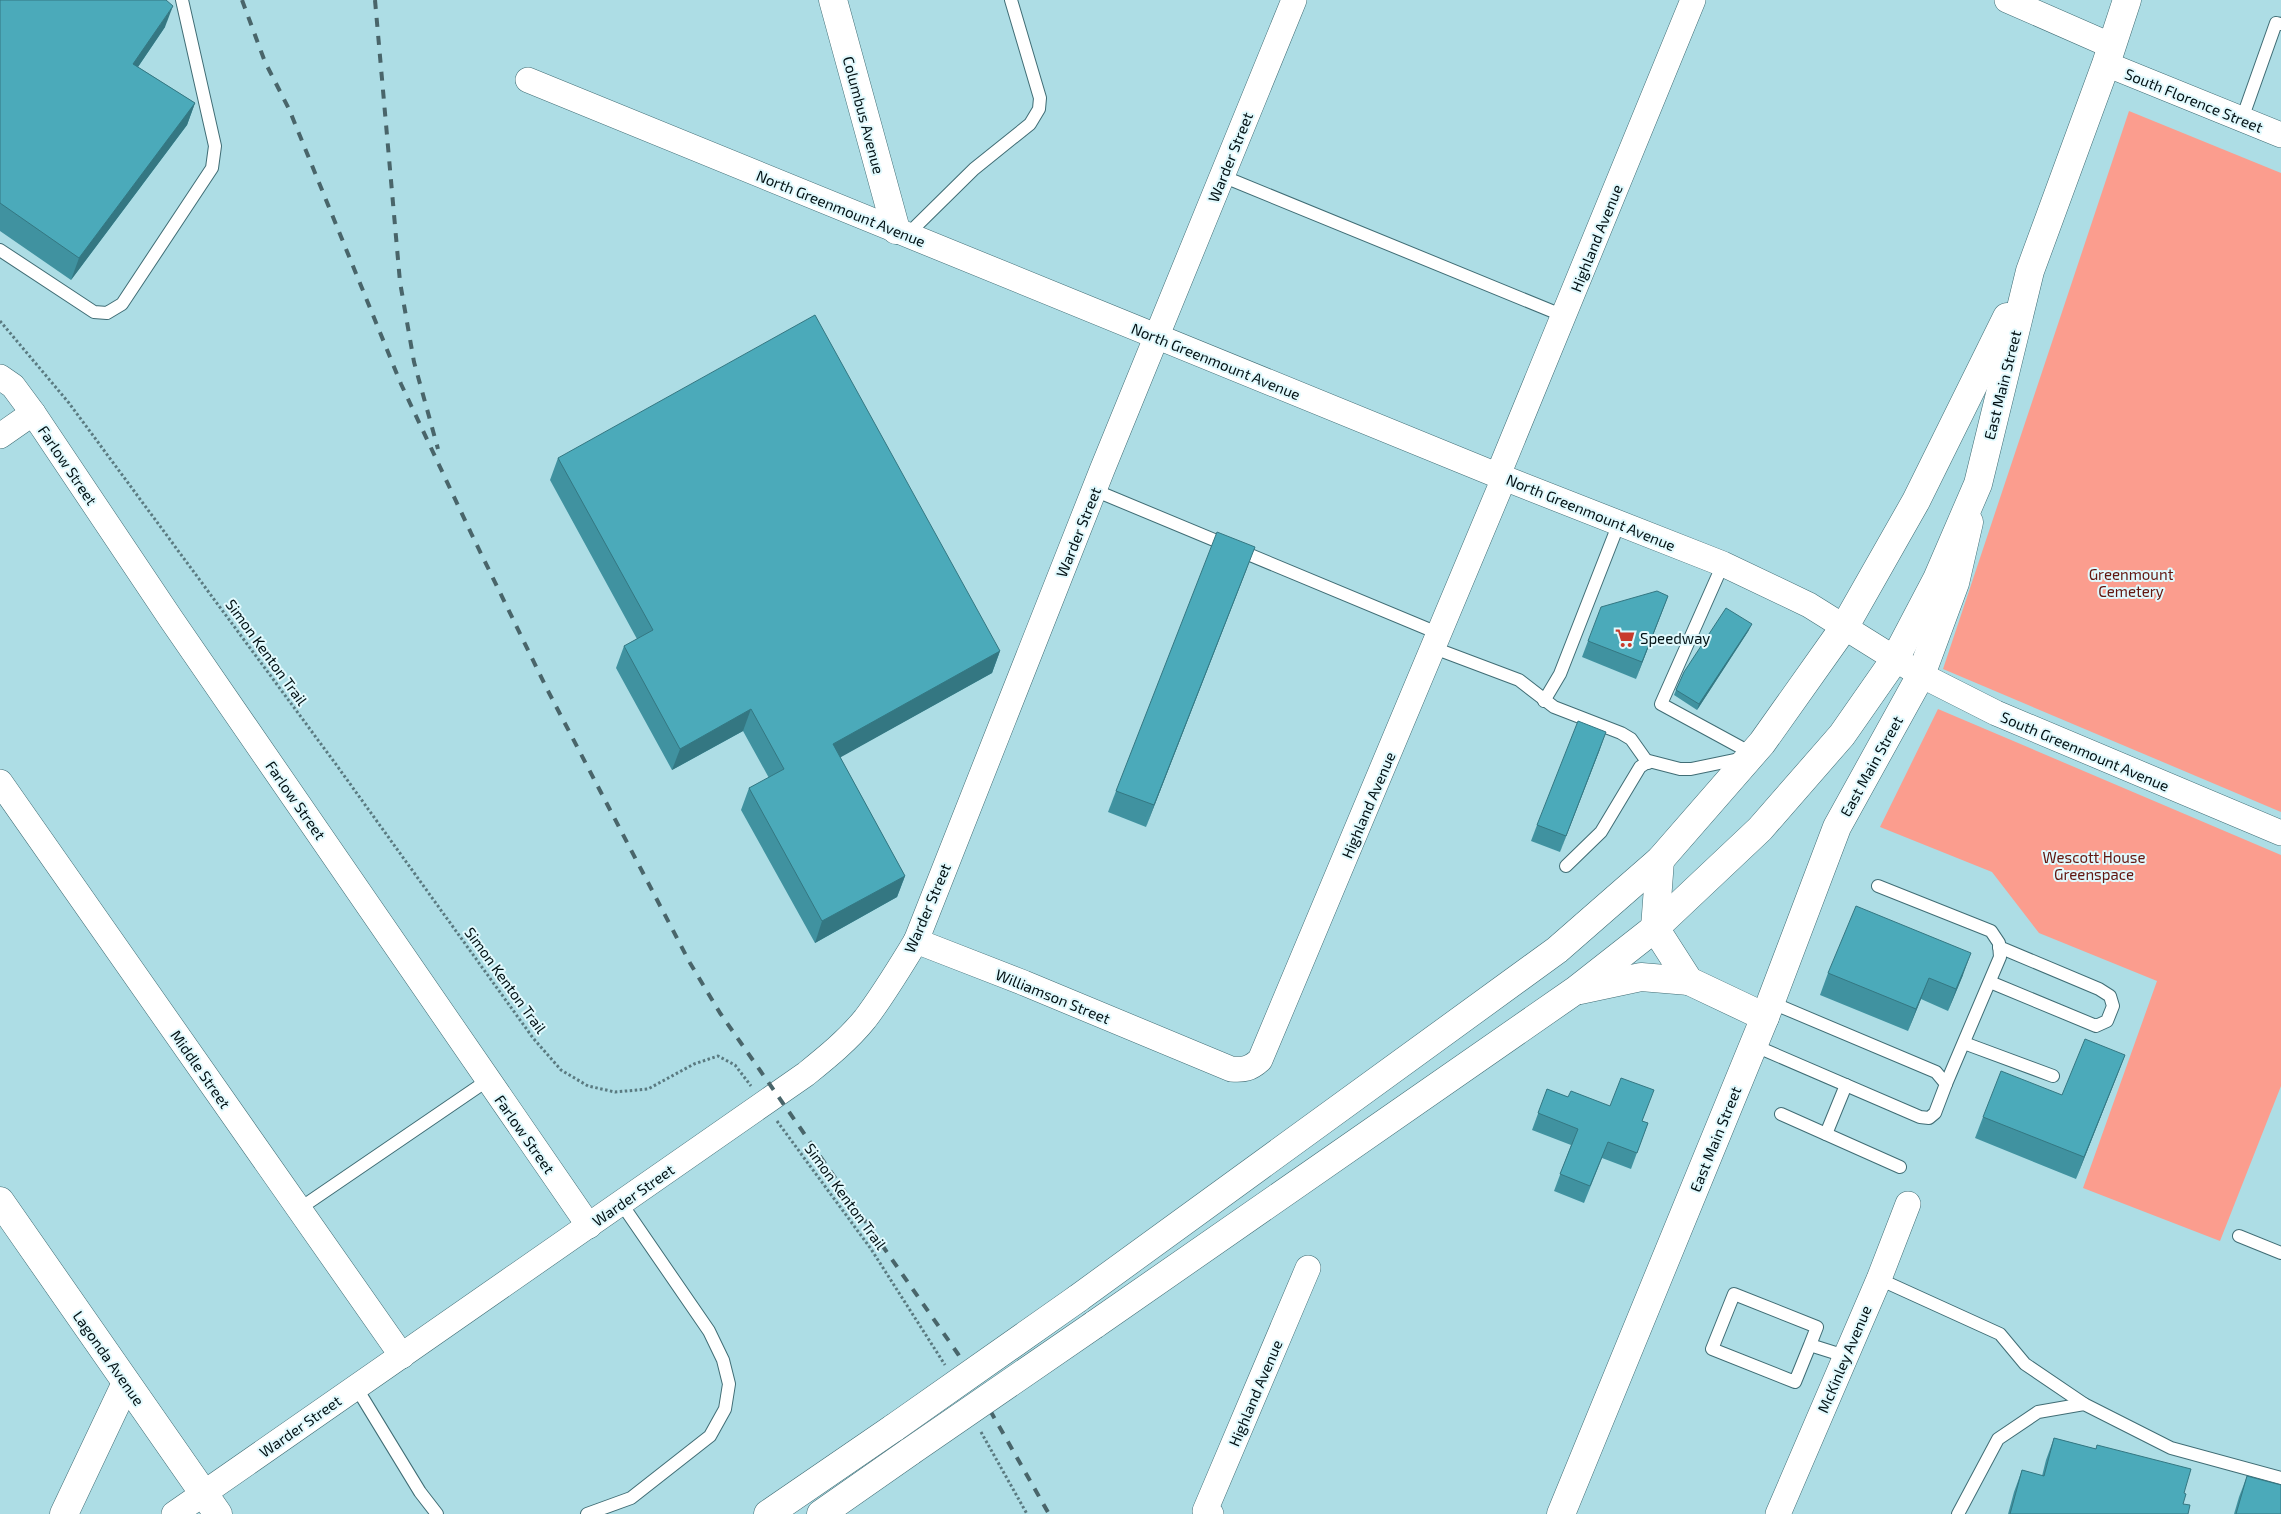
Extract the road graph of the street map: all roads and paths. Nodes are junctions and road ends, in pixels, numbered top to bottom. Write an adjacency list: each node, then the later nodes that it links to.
1 (182, 0): 15 (lane)
2 (833, 0): 14 (main road, Columbus Avenue)
3 (1011, 0): 14 (lane)
4 (1294, 0): 13 (street, Warder Street)
5 (1693, 0): 17 (street, Highland Avenue)
6 (2007, 0): 9 (street, South Florence Street)
7 (2127, 0): 9 (main road, East Main Street)
8 (2281, 24): 11 (lane)
9 (2109, 55): 11 (street, South Florence Street); 16 (main road, East Main Street)
10 (528, 80): 14 (street, North Greenmount Avenue)
11 (2242, 119): 12 (street, South Florence Street)
12 (2281, 135)
13 (1222, 176): 17 (lane); 19 (street, Warder Street)
14 (902, 233): 19 (street, North Greenmount Avenue)
15 (0, 250)
16 (2030, 271): 24 (main road, East Main Street); 28 (main road)
17 (1564, 316): 23 (street, Highland Avenue)
18 (0, 321): 54 (path, Simon Kenton Trail)
19 (1156, 337): 23 (street, North Greenmount Avenue); 25 (street, Warder Street)
20 (0, 377): 21 (street, Farlow Street)
21 (33, 413): 22 (street); 51 (street, Farlow Street)
22 (0, 436)
23 (1501, 477): 26 (street, North Greenmount Avenue); 29 (street, Highland Avenue)
24 (1978, 484): 30 (main road); 31 (main road, East Main Street)
25 (1094, 490): 29 (lane); 41 (street, Warder Street)
26 (1619, 523): 27 (street, North Greenmount Avenue); 32 (lane)
27 (1723, 564): 28 (street, North Greenmount Avenue); 33 (lane)
28 (1845, 626): 30 (street, North Greenmount Avenue); 33 (main road)
29 (1437, 641): 32 (lane); 49 (street, Highland Avenue)
30 (1895, 659): 31 (street, South Greenmount Avenue); 40 (main road)
31 (1921, 674): 36 (street, South Greenmount Avenue); 46 (main road, East Main Street)
32 (1544, 701): 34 (lane)
33 (1751, 756): 34 (lane); 37 (main road)
34 (1648, 762): 38 (lane)
35 (0, 782): 61 (street, Middle Street)
36 (2281, 833)
37 (1660, 860): 40 (main road); 81 (main road, bridge)
38 (1566, 866)
39 (1878, 886): 42 (lane)
40 (1655, 928): 43 (main road); 45 (main road)
41 (916, 941): 49 (street, Williamson Street); 54 (street, Warder Street)
42 (1999, 947): 44 (lane); 44 (lane)
43 (1689, 980): 45 (main road); 46 (main road)
44 (1990, 982): 47 (lane)
45 (1576, 990): 82 (main road, bridge)
46 (1767, 1009): 48 (main road, East Main Street); 52 (lane)
47 (1964, 1043): 50 (lane); 52 (lane)
48 (1753, 1045): 53 (lane); 85 (main road, East Main Street)
49 (1190, 1052)
50 (2053, 1076)
51 (488, 1080): 61 (lane); 62 (street, Farlow Street)
52 (1946, 1084): 53 (lane)
53 (1846, 1085): 56 (lane)
54 (764, 1102): 59 (street, Warder Street); 70 (path, Simon Kenton Trail)
55 (1781, 1114): 56 (lane)
56 (1826, 1134): 57 (lane)
57 (1900, 1167)
58 (0, 1200): 71 (main road, Lagonda Avenue)
59 (621, 1203): 62 (street, Warder Street); 80 (lane)
60 (1908, 1204): 66 (street, McKinley Avenue)
61 (299, 1209): 68 (street, Middle Street)
62 (589, 1226): 68 (street, Warder Street)
63 (2239, 1236): 64 (lane)
64 (2281, 1253)
65 (1308, 1268): 84 (street, Highland Avenue)
66 (1879, 1279): 69 (street, McKinley Avenue); 73 (lane)
67 (1810, 1344): 67 (lane); 69 (lane)
68 (402, 1356): 72 (street, Warder Street)
69 (1845, 1356): 86 (street, McKinley Avenue)
70 (949, 1373)
71 (126, 1384): 76 (main road, Lagonda Avenue); 77 (main road)
72 (356, 1387): 76 (street, Warder Street); 79 (lane)
73 (2084, 1404): 75 (lane); 87 (lane)
74 (978, 1425): 83 (path)
75 (2281, 1478)
76 (211, 1504): 78 (street, Warder Street)
77 (64, 1514)
78 (174, 1514)
79 (436, 1514)
80 (587, 1514)
81 (768, 1514)
82 (821, 1514)
83 (1028, 1514)
84 (1211, 1514)
85 (1562, 1514)
86 (1778, 1514)
87 (1958, 1514)

